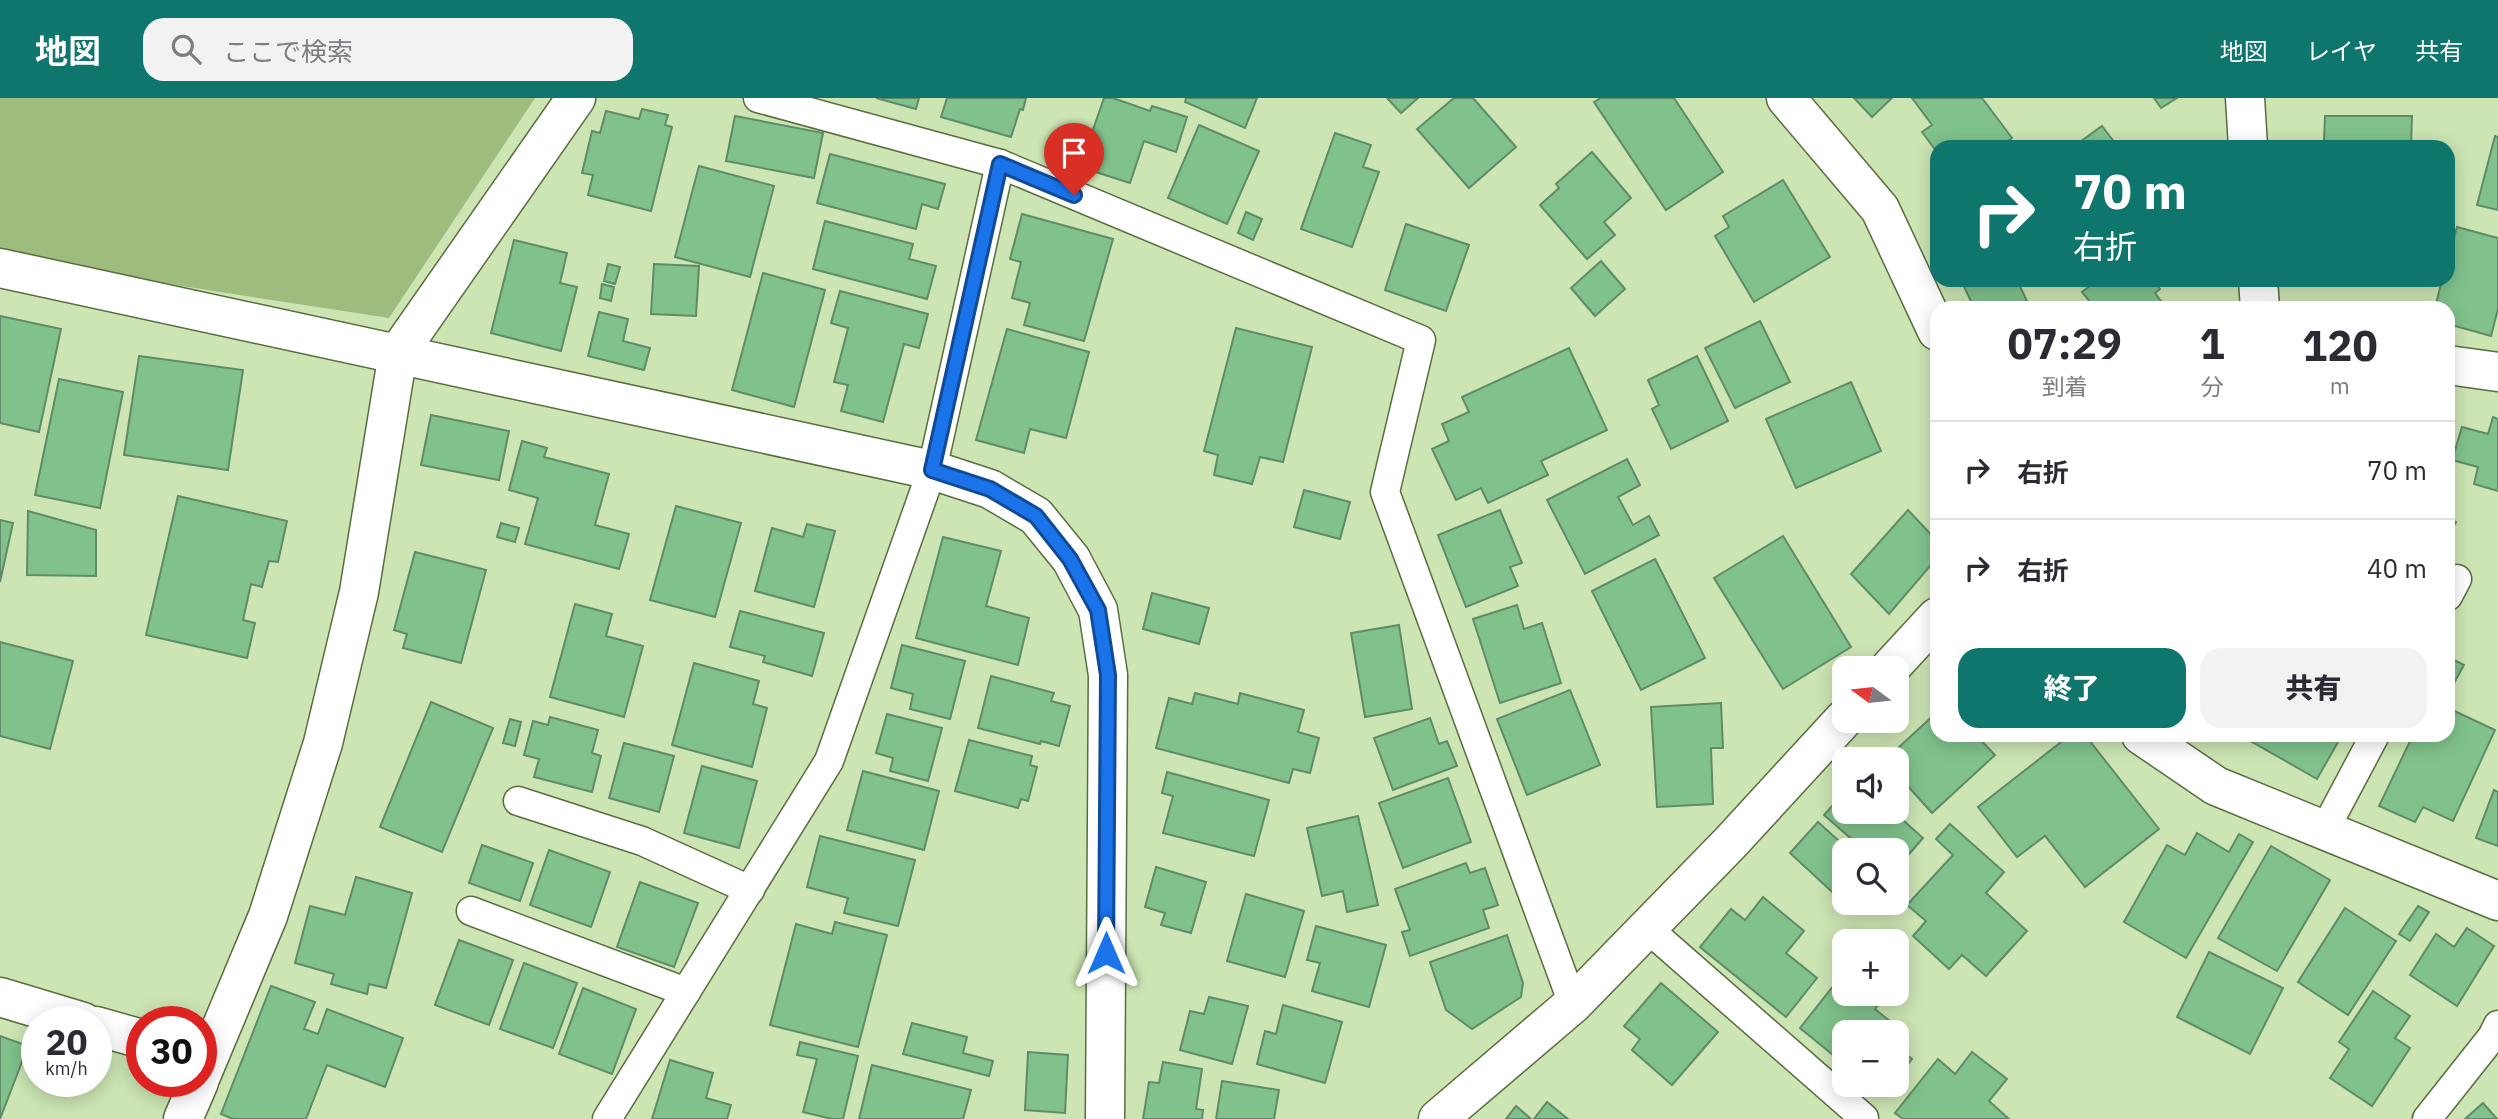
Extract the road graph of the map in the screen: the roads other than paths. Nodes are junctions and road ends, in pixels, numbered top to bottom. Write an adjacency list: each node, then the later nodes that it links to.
1 (576, 98): 9 (street)
2 (758, 98): 6 (lane)
3 (1786, 98): 8 (street)
4 (2245, 98): 5 (street)
5 (2248, 140)
6 (1000, 164): 12 (lane); 26 (lane)
7 (0, 268): 9 (street)
8 (1930, 316)
9 (398, 353): 12 (street); 29 (street)
10 (2455, 366): 11 (street)
11 (2498, 372)
12 (932, 470): 20 (lane); 34 (street)
13 (1930, 625): 14 (street)
14 (1901, 656)
15 (1832, 732): 23 (street)
16 (2151, 742): 19 (street)
17 (2371, 742): 19 (lane)
18 (518, 801): 20 (lane)
19 (2324, 831): 21 (street)
20 (750, 890): 24 (lane)
21 (2498, 901)
22 (471, 911): 24 (lane)
23 (1647, 928): 26 (street); 31 (lane)
24 (686, 992): 33 (lane)
25 (0, 998): 27 (street)
26 (1573, 1004): 35 (street)
27 (28, 1006)
28 (2498, 1025): 36 (lane)
29 (217, 1035)
30 (192, 1097): 32 (street)
31 (1864, 1118)
32 (183, 1119)
33 (607, 1119)
34 (1105, 1119)
35 (1438, 1119)
36 (2427, 1119)

